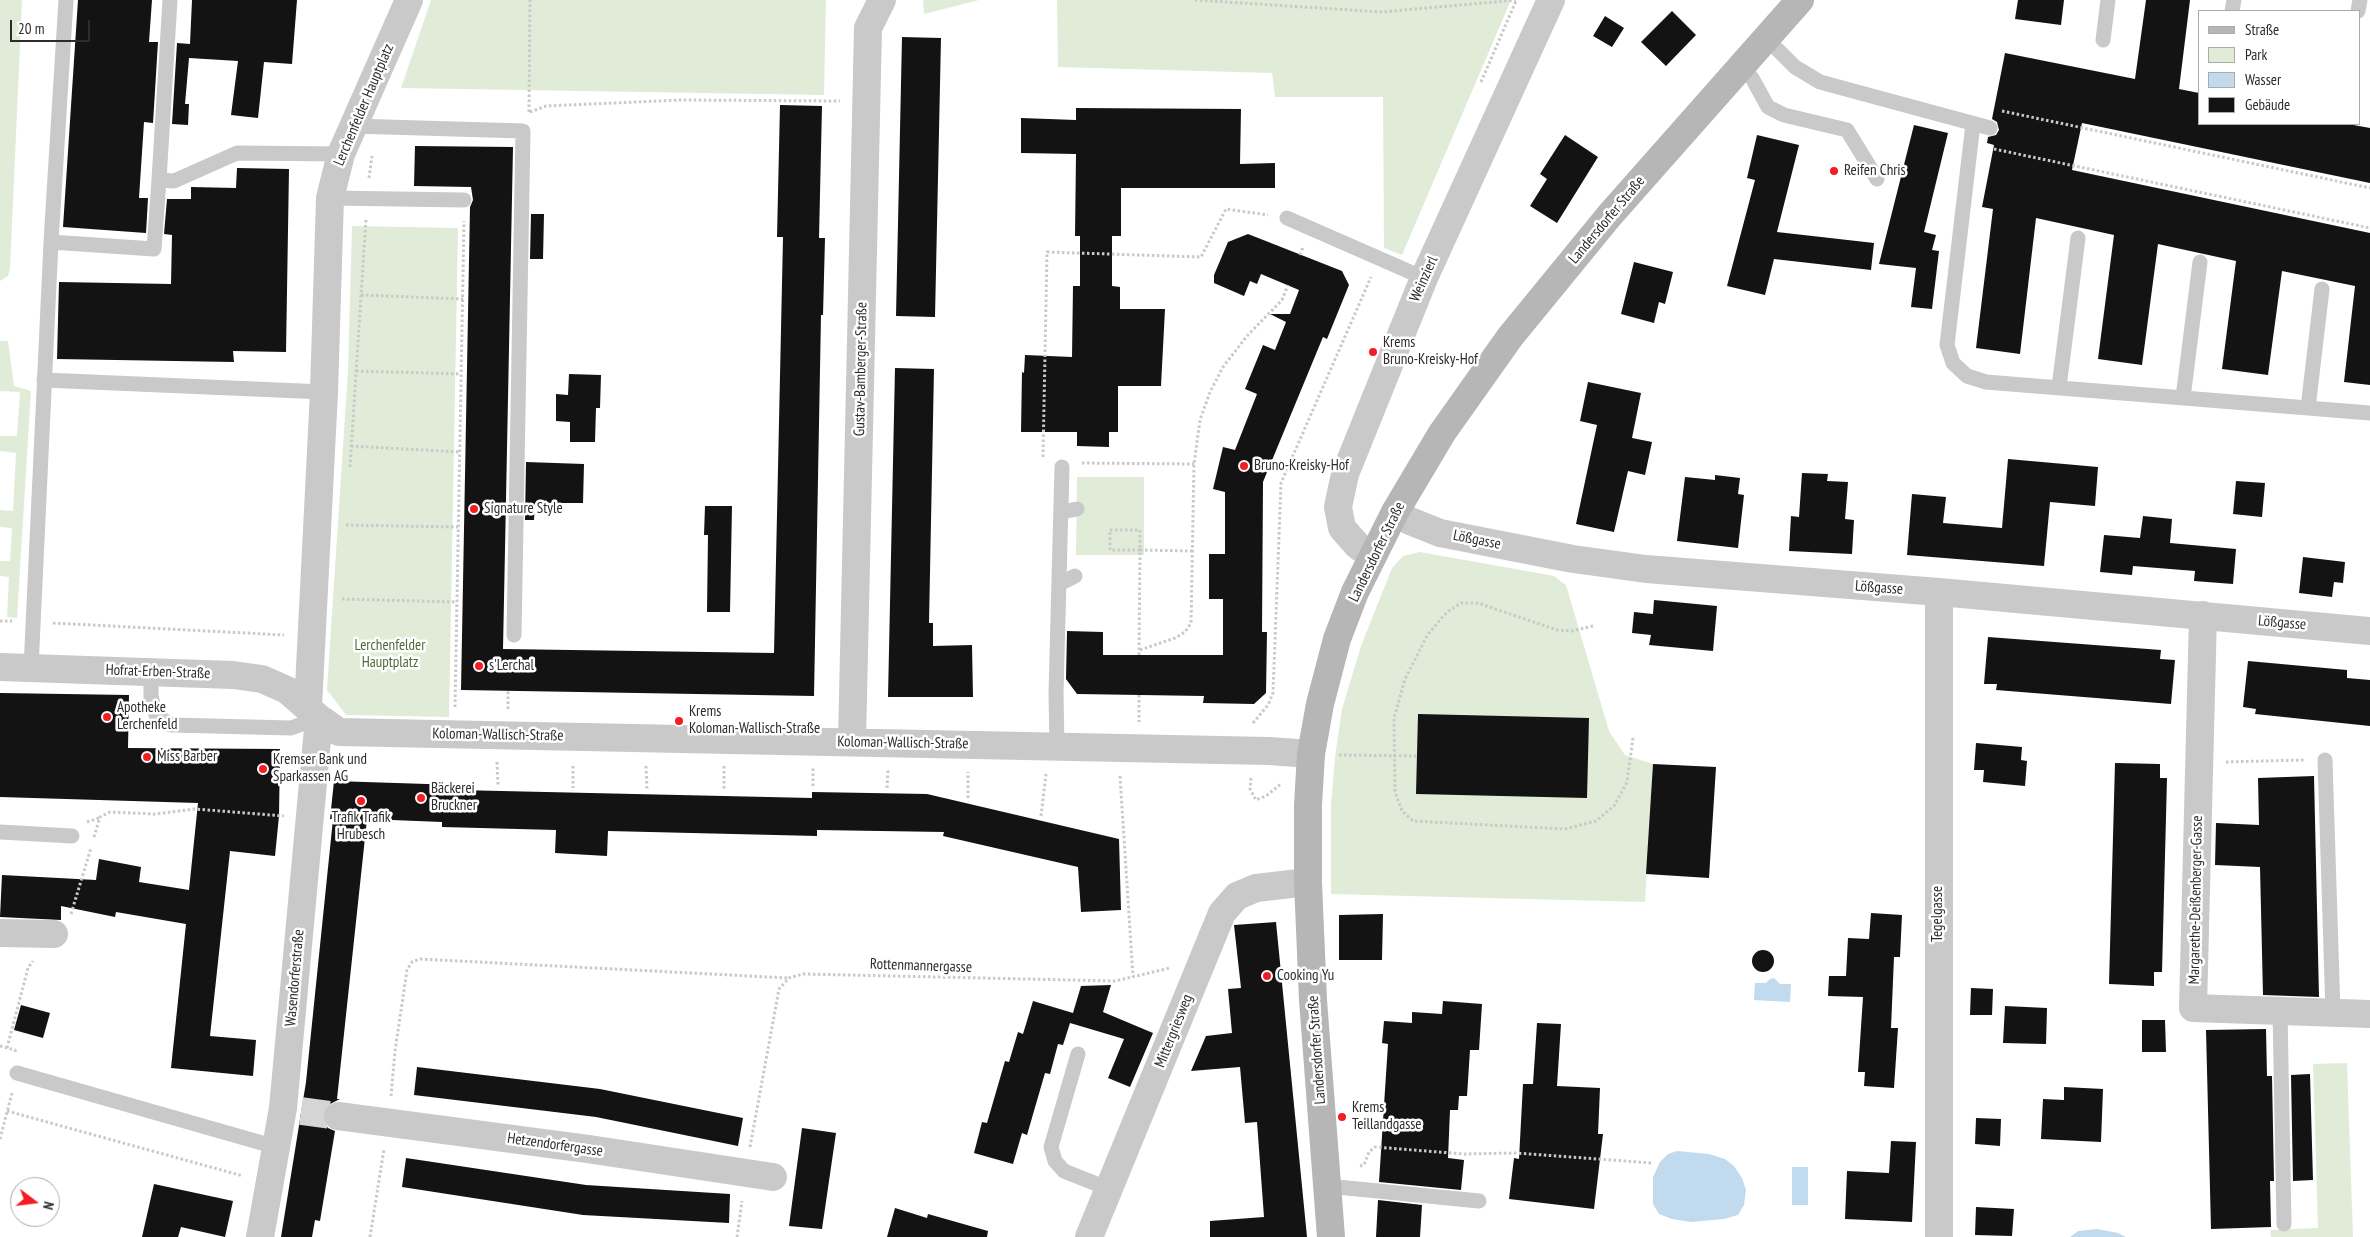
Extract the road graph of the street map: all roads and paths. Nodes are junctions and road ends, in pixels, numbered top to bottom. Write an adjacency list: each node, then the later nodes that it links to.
1 (66, 0): 32 (lane)
2 (170, 0): 24 (lane)
3 (409, 0): 18 (street, Lerchenfelder Hauptplatz)
4 (530, 0): 16 (path)
5 (882, 0): 88 (street, Gustav-Bamberger-Straße)
6 (1195, 0): 7 (path)
7 (1516, 0)
8 (1551, 0): 35 (street, Weinzierl)
9 (1800, 0): 11 (main road, Landersdorfer Straße)
10 (2108, 0): 12 (lane)
11 (1766, 38): 13 (main road, Landersdorfer Straße); 17 (lane)
12 (2103, 40)
13 (1741, 67): 23 (lane); 57 (main road, Landersdorfer Straße)
14 (848, 101): 16 (path)
15 (1992, 109): 25 (path)
16 (529, 112): 20 (path)
17 (1973, 124): 19 (lane); 21 (lane)
18 (364, 127): 20 (lane); 22 (street, Lerchenfelder Hauptplatz); 27 (path)
19 (1990, 128)
20 (523, 131): 78 (lane)
21 (1970, 144): 30 (path); 43 (lane)
22 (341, 154): 24 (lane); 26 (street, Lerchenfelder Hauptplatz)
23 (1877, 179)
24 (159, 180): 32 (lane)
25 (2370, 188)
26 (330, 198): 27 (lane); 44 (street, Lerchenfelder Hauptplatz)
27 (366, 199): 28 (lane); 38 (path)
28 (464, 200): 39 (path)
29 (1287, 218): 33 (lane); 50 (path)
30 (2370, 228)
31 (2078, 238): 43 (lane)
32 (51, 242): 42 (lane)
33 (1379, 258): 35 (lane); 85 (path)
34 (2200, 262): 45 (lane)
35 (1424, 278): 64 (street, Weinzierl)
36 (1288, 285): 52 (path)
37 (2322, 289): 46 (lane)
38 (361, 295): 39 (path); 40 (path)
39 (463, 299): 41 (path)
40 (356, 371): 41 (path); 48 (path)
41 (461, 374): 49 (path)
42 (44, 380): 44 (lane); 74 (lane)
43 (2059, 387): 45 (lane)
44 (324, 392): 83 (street, Lerchenfelder Hauptplatz)
45 (2183, 398): 46 (lane)
46 (2308, 408): 47 (lane)
47 (2370, 413)
48 (351, 446): 49 (path); 54 (path)
49 (460, 452): 60 (path)
50 (1043, 462)
51 (1081, 463): 52 (path)
52 (1194, 464): 63 (path)
53 (1062, 467): 56 (lane)
54 (350, 476)
55 (1077, 509): 56 (lane)
56 (1061, 512): 66 (lane)
57 (1395, 512): 64 (main road, Landersdorfer Straße); 68 (street, Lößgasse)
58 (347, 515): 59 (path)
59 (346, 525): 60 (path); 61 (path)
60 (458, 527): 70 (path)
61 (346, 534)
62 (1140, 550): 62 (path); 63 (path); 63 (path)
63 (1193, 552)
64 (1371, 556): 89 (main road, Landersdorfer Straße)
65 (1075, 576): 66 (lane)
66 (1061, 582): 93 (lane)
67 (343, 590): 69 (path)
68 (1939, 592): 72 (street, Lößgasse); 142 (street, Tegelgasse)
69 (342, 599): 70 (path); 71 (path)
70 (457, 602): 86 (path)
71 (342, 609)
72 (2203, 615): 76 (street, Lößgasse); 119 (street, Margarethe-Deißenberger-Gasse)
73 (0, 621): 74 (path)
74 (33, 622): 77 (path); 80 (lane)
75 (1593, 626): 91 (path)
76 (2370, 631)
77 (287, 635)
78 (514, 635)
79 (0, 667): 80 (street, Hofrat-Erben-Straße)
80 (31, 668): 81 (street, Hofrat-Erben-Straße)
81 (151, 672): 83 (street, Hofrat-Erben-Straße); 83 (lane)
82 (1139, 695): 84 (path)
83 (314, 713): 86 (street, Koloman-Wallisch-Straße); 110 (street, Wasendorferstraße)
84 (1139, 723)
85 (1249, 727)
86 (454, 734): 88 (street, Koloman-Wallisch-Straße)
87 (1633, 738): 91 (path)
88 (852, 741): 93 (street, Koloman-Wallisch-Straße)
89 (1311, 754): 93 (street, Koloman-Wallisch-Straße); 113 (main road, Landersdorfer Straße)
90 (1353, 755): 91 (path)
91 (1394, 756): 92 (path)
92 (1417, 756)
93 (1052, 758): 109 (path)
94 (497, 760): 104 (path)
95 (2326, 760): 97 (path); 120 (lane)
96 (724, 762): 107 (path)
97 (2222, 762)
98 (573, 766): 105 (path)
99 (646, 766): 106 (path)
100 (968, 769): 108 (path)
101 (1119, 772): 117 (path)
102 (1251, 772): 103 (path)
103 (1288, 779)
104 (498, 786)
105 (573, 788)
106 (647, 788)
107 (724, 790)
108 (968, 798)
109 (1041, 816)
110 (310, 818): 115 (path); 129 (street, Wasendorferstraße)
111 (0, 832): 112 (lane)
112 (72, 836)
113 (1308, 882): 116 (street, Mittergriesweg); 134 (main road, Landersdorfer Straße)
114 (0, 933): 115 (street)
115 (54, 934): 122 (path)
116 (1200, 968): 117 (path, Rottenmannergasse); 135 (street, Mittergriesweg)
117 (1133, 977): 118 (path, Rottenmannergasse)
118 (789, 978): 127 (path); 128 (path, Rottenmannergasse)
119 (2280, 1011): 120 (street, Margarethe-Deißenberger-Gasse); 137 (lane)
120 (2333, 1013): 121 (street, Margarethe-Deißenberger-Gasse)
121 (2370, 1014)
122 (7, 1048)
123 (1078, 1054): 135 (lane)
124 (17, 1073): 129 (lane)
125 (7, 1111): 133 (path)
126 (338, 1116): 128 (street, Hetzendorfergasse)
127 (754, 1121)
128 (388, 1123): 132 (street, Hetzendorfergasse); 139 (path, Rottenmannergasse)
129 (276, 1147): 133 (street, Wasendorferstraße)
130 (1652, 1163): 131 (path)
131 (1355, 1168)
132 (772, 1177)
133 (269, 1184): 138 (street, Wasendorferstraße)
134 (1327, 1186): 136 (lane); 141 (main road, Landersdorfer Straße)
135 (1109, 1189): 140 (street, Mittergriesweg)
136 (1479, 1201)
137 (2284, 1224)
138 (260, 1237)
139 (370, 1237)
140 (1089, 1237)
141 (1331, 1237)
142 (1939, 1237)

